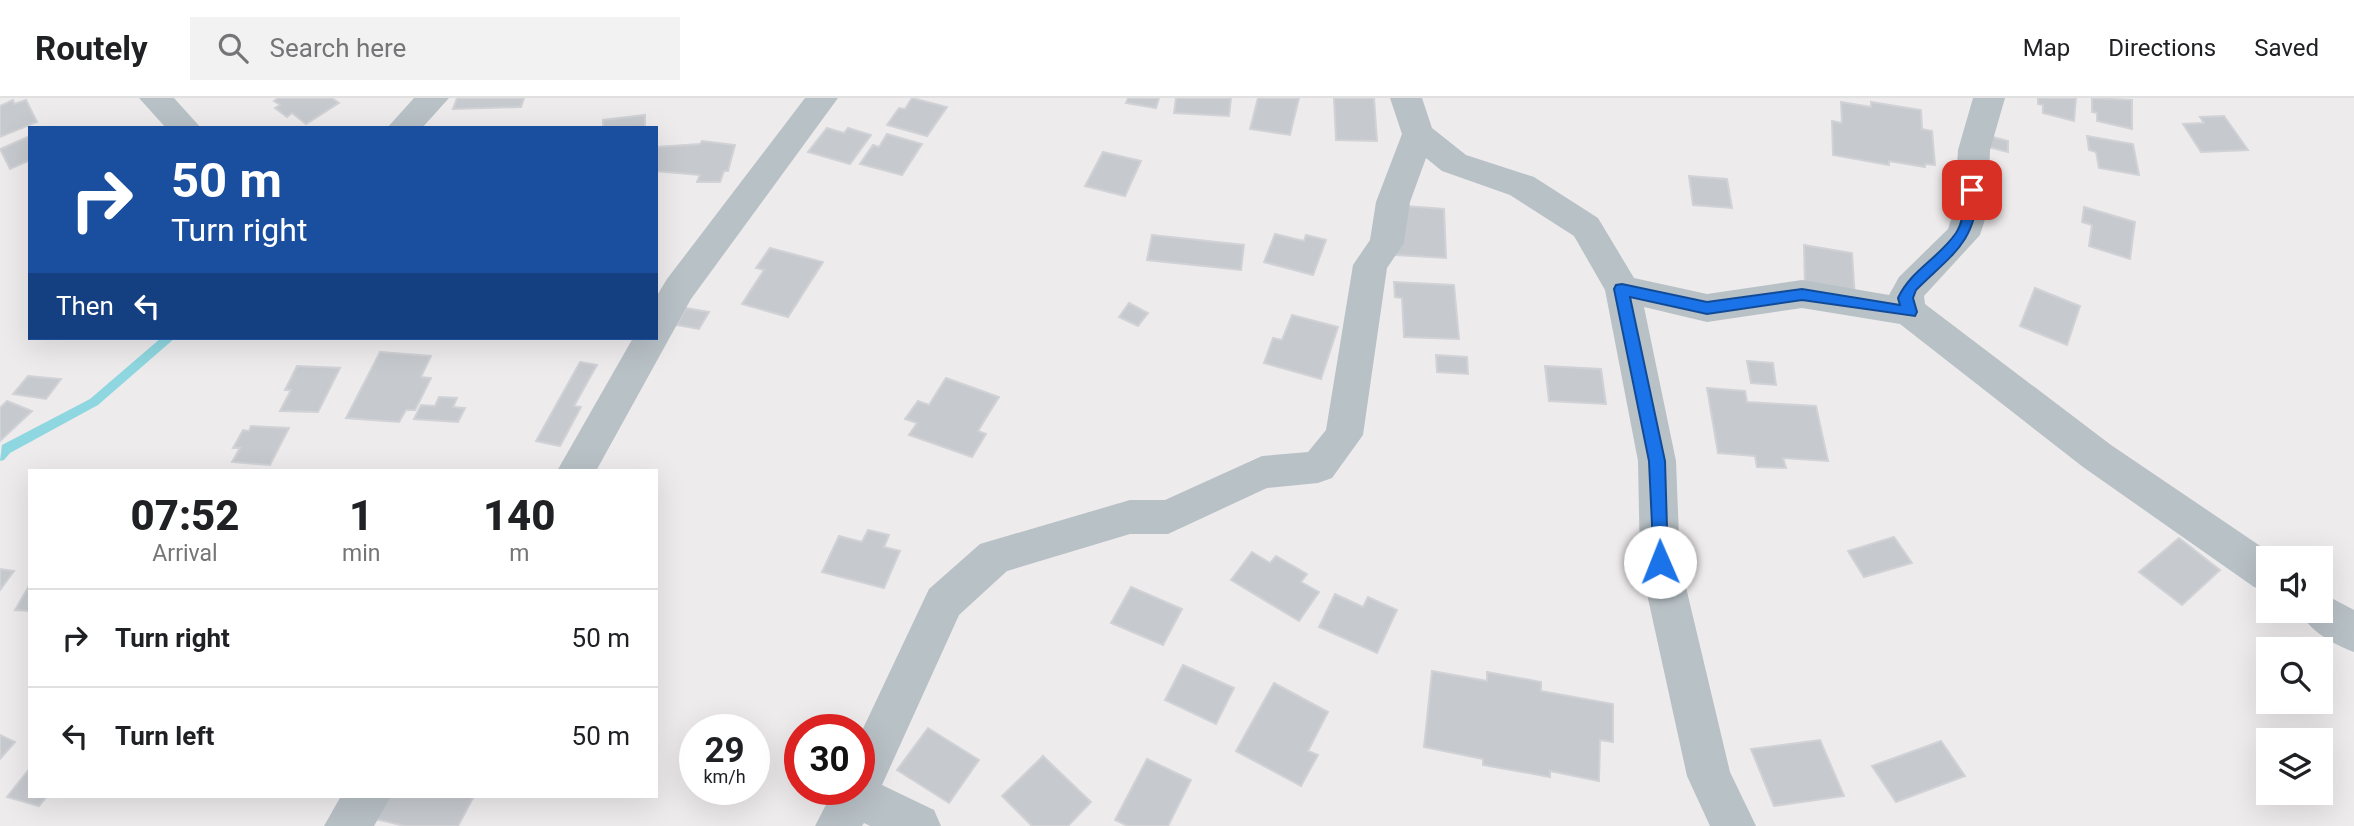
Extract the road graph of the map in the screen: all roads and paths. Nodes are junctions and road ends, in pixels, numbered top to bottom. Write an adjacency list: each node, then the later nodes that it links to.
1 (155, 98): 6 (street)
2 (433, 98): 7 (street)
3 (822, 98): 11 (street)
4 (1406, 98): 8 (street)
5 (1989, 98): 10 (street)
6 (183, 126)
7 (404, 126)
8 (1418, 134): 9 (street); 17 (street)
9 (1622, 289): 10 (street); 22 (street)
10 (1909, 312): 14 (street)
11 (658, 326)
12 (651, 340): 13 (street)
13 (577, 469)
14 (2256, 565)
15 (2333, 619): 16 (street)
16 (2354, 633)
17 (875, 751)
18 (368, 798): 20 (street)
19 (867, 805): 21 (street)
20 (347, 826)
21 (918, 826)
22 (1733, 826)

